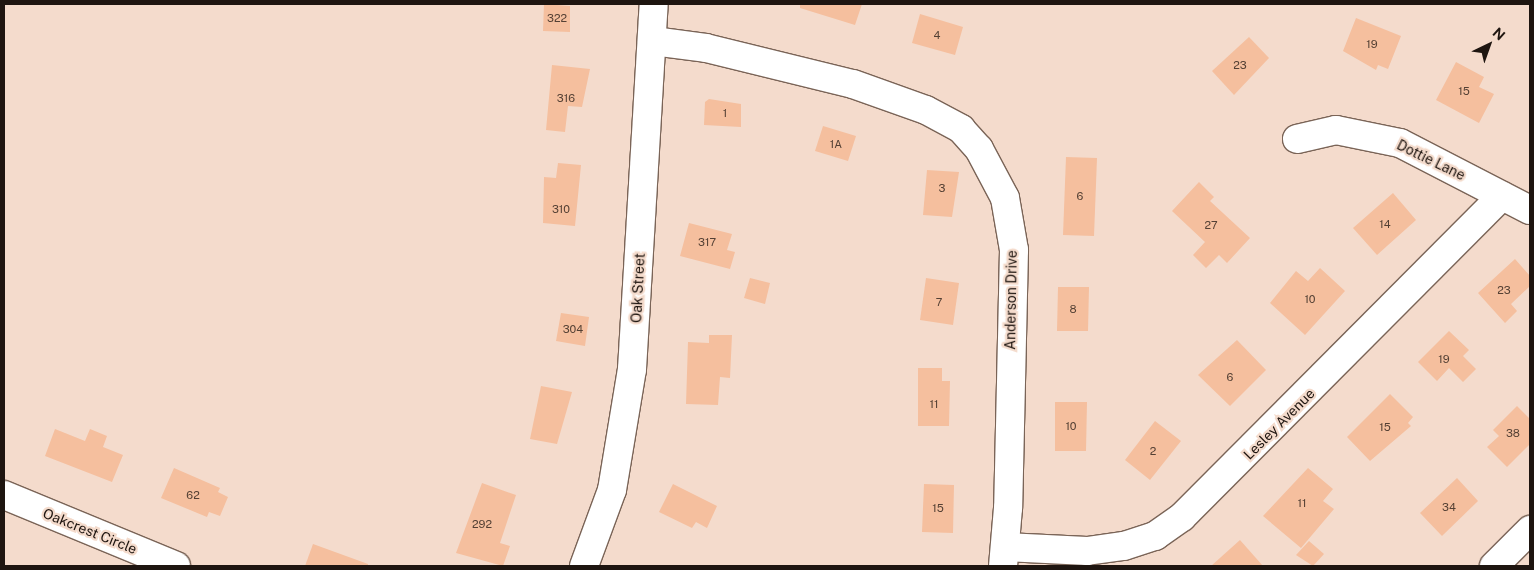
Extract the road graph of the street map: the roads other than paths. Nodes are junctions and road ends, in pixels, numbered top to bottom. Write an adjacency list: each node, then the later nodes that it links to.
1 (654, 4): 2 (street, Oak Street)
2 (653, 41): 8 (street, Anderson Drive); 10 (street, Oak Street)
3 (1297, 139): 4 (street, Dottie Lane)
4 (1502, 196): 5 (street, Dottie Lane); 8 (street, Lesley Avenue)
5 (1530, 210)
6 (4, 496): 9 (street, Oakcrest Circle)
7 (1530, 530): 11 (street)
8 (1004, 557)
9 (176, 566)
10 (584, 566)
11 (1494, 566)

